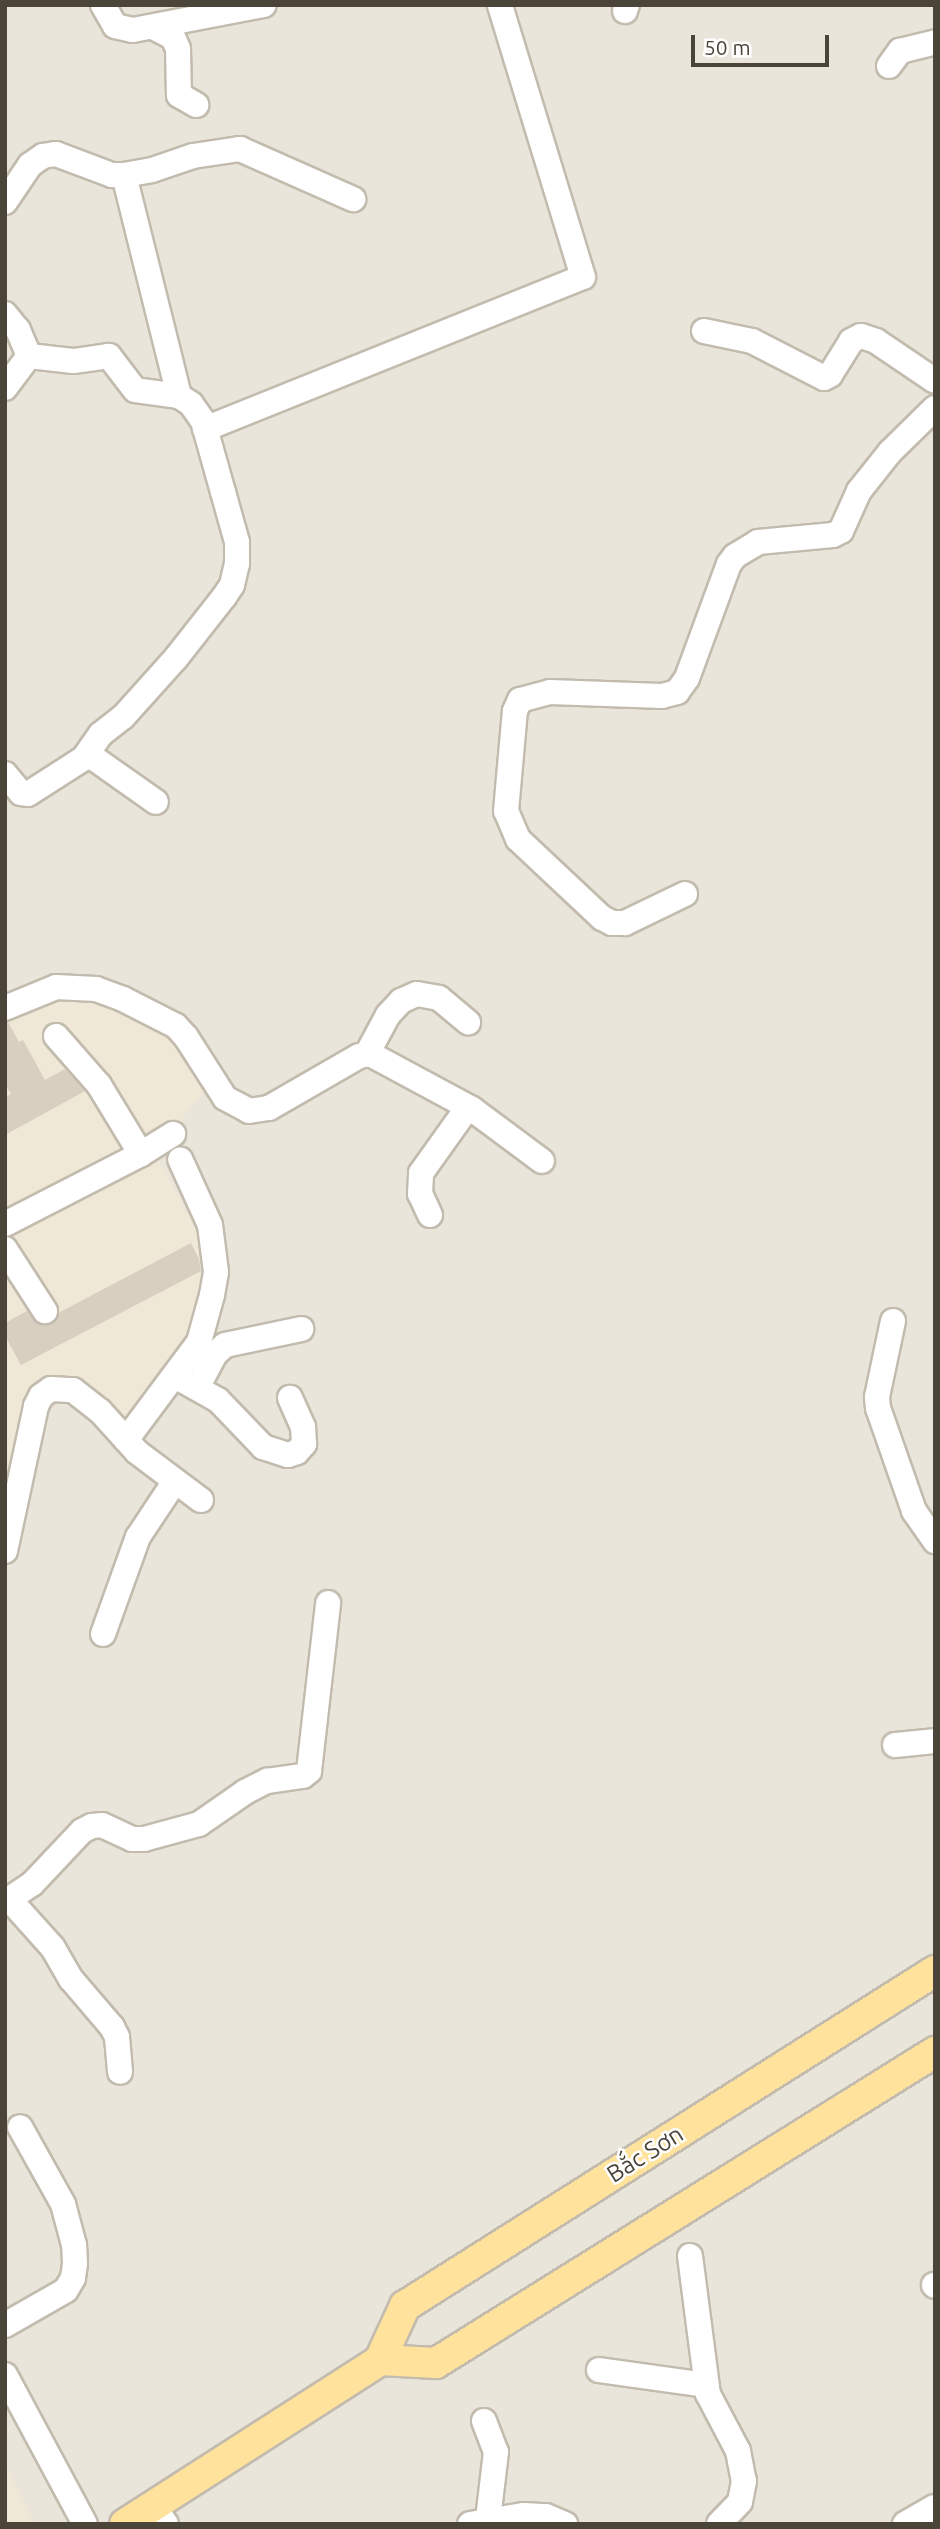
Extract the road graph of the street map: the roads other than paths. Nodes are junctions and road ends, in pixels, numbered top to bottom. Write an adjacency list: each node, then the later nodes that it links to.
1 (103, 5): 4 (street)
2 (264, 5): 4 (street)
3 (500, 5): 18 (street)
4 (153, 27): 7 (street)
5 (935, 42): 6 (street)
6 (888, 66)
7 (196, 105)
8 (124, 175): 9 (street); 10 (street); 16 (street)
9 (353, 199)
10 (5, 202)
11 (5, 314): 13 (street)
12 (704, 331): 14 (street)
13 (29, 356): 15 (street); 16 (street)
14 (935, 382)
15 (5, 388)
16 (179, 396): 18 (street)
17 (935, 408): 22 (street)
18 (205, 429): 19 (street)
19 (88, 754): 20 (street); 21 (street)
20 (7, 782)
21 (156, 802)
22 (685, 894)
23 (5, 1008): 26 (street)
24 (468, 1022): 26 (street)
25 (56, 1036): 29 (street)
26 (366, 1054): 27 (street)
27 (468, 1107): 31 (street); 32 (street)
28 (173, 1134): 29 (street)
29 (141, 1154): 33 (street)
30 (180, 1159): 38 (street)
31 (542, 1161)
32 (430, 1215)
33 (5, 1224)
34 (5, 1249): 35 (street)
35 (45, 1311)
36 (893, 1321): 43 (street)
37 (301, 1329): 38 (street)
38 (186, 1382): 39 (street); 40 (street)
39 (289, 1398)
40 (126, 1440): 41 (street); 44 (street)
41 (175, 1481): 42 (street); 46 (street)
42 (201, 1500)
43 (935, 1541)
44 (5, 1551)
45 (328, 1603): 49 (street)
46 (103, 1634)
47 (935, 1741): 48 (street)
48 (895, 1745)
49 (8, 1901): 52 (street)
50 (935, 1971): 56 (main road, Bắc Sơn)
51 (935, 2052): 56 (main road)
52 (120, 2072)
53 (20, 2127): 55 (street)
54 (690, 2256): 59 (street)
55 (5, 2325)
56 (380, 2360): 62 (main road)
57 (598, 2370): 59 (street)
58 (5, 2375): 64 (street)
59 (706, 2385): 67 (street)
60 (484, 2421): 63 (street)
61 (934, 2513): 68 (street)
62 (160, 2515): 65 (main road)
63 (479, 2521): 66 (street)
64 (85, 2524)
65 (125, 2524)
66 (565, 2524)
67 (719, 2524)
68 (905, 2524)

